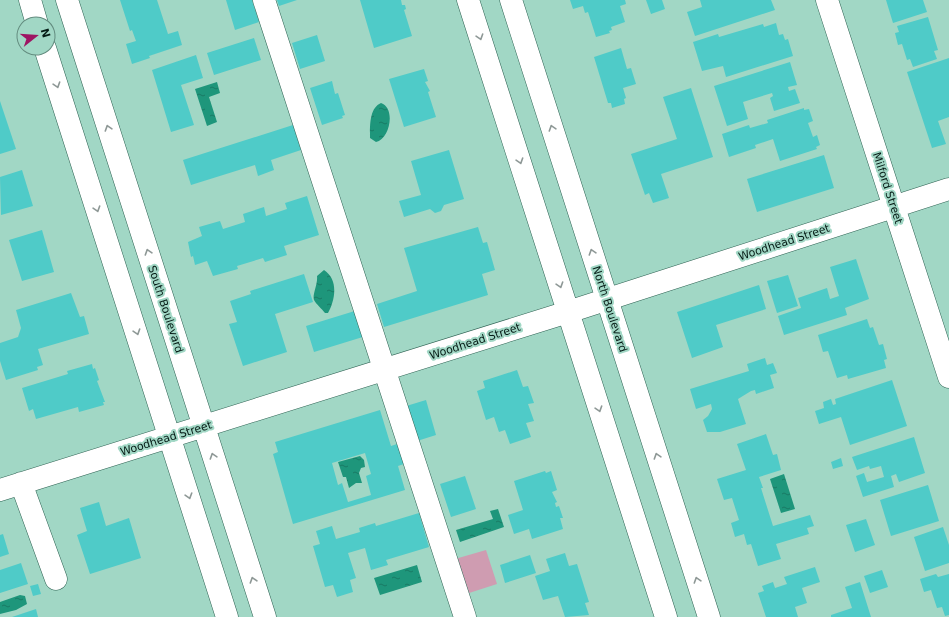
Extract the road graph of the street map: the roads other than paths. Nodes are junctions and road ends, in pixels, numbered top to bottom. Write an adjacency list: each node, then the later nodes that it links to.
1 (30, 0): 7 (street)
2 (67, 0): 15 (street, South Boulevard, one-way to 2)
3 (264, 0): 13 (street)
4 (468, 0): 12 (street, one-way to 12)
5 (511, 0): 11 (street, North Boulevard, one-way to 5)
6 (827, 0): 10 (street, Milford Street)
7 (35, 16)
8 (48, 56): 16 (street, one-way to 16)
9 (949, 189): 10 (street, Woodhead Street)
10 (894, 206): 11 (street, Woodhead Street); 14 (street, Milford Street)
11 (607, 299): 12 (street, Woodhead Street); 24 (street, North Boulevard, one-way to 11)
12 (568, 312): 13 (street, Woodhead Street); 23 (street, one-way to 23)
13 (385, 370): 15 (street, Woodhead Street); 22 (street)
14 (949, 377)
15 (204, 426): 16 (street, Woodhead Street); 21 (street, South Boulevard, one-way to 15)
16 (170, 436): 17 (street, Woodhead Street); 20 (street, one-way to 20)
17 (21, 483): 18 (street, Woodhead Street); 19 (street)
18 (0, 490)
19 (56, 579)
20 (227, 617)
21 (265, 617)
22 (465, 617)
23 (666, 617)
24 (709, 617)

